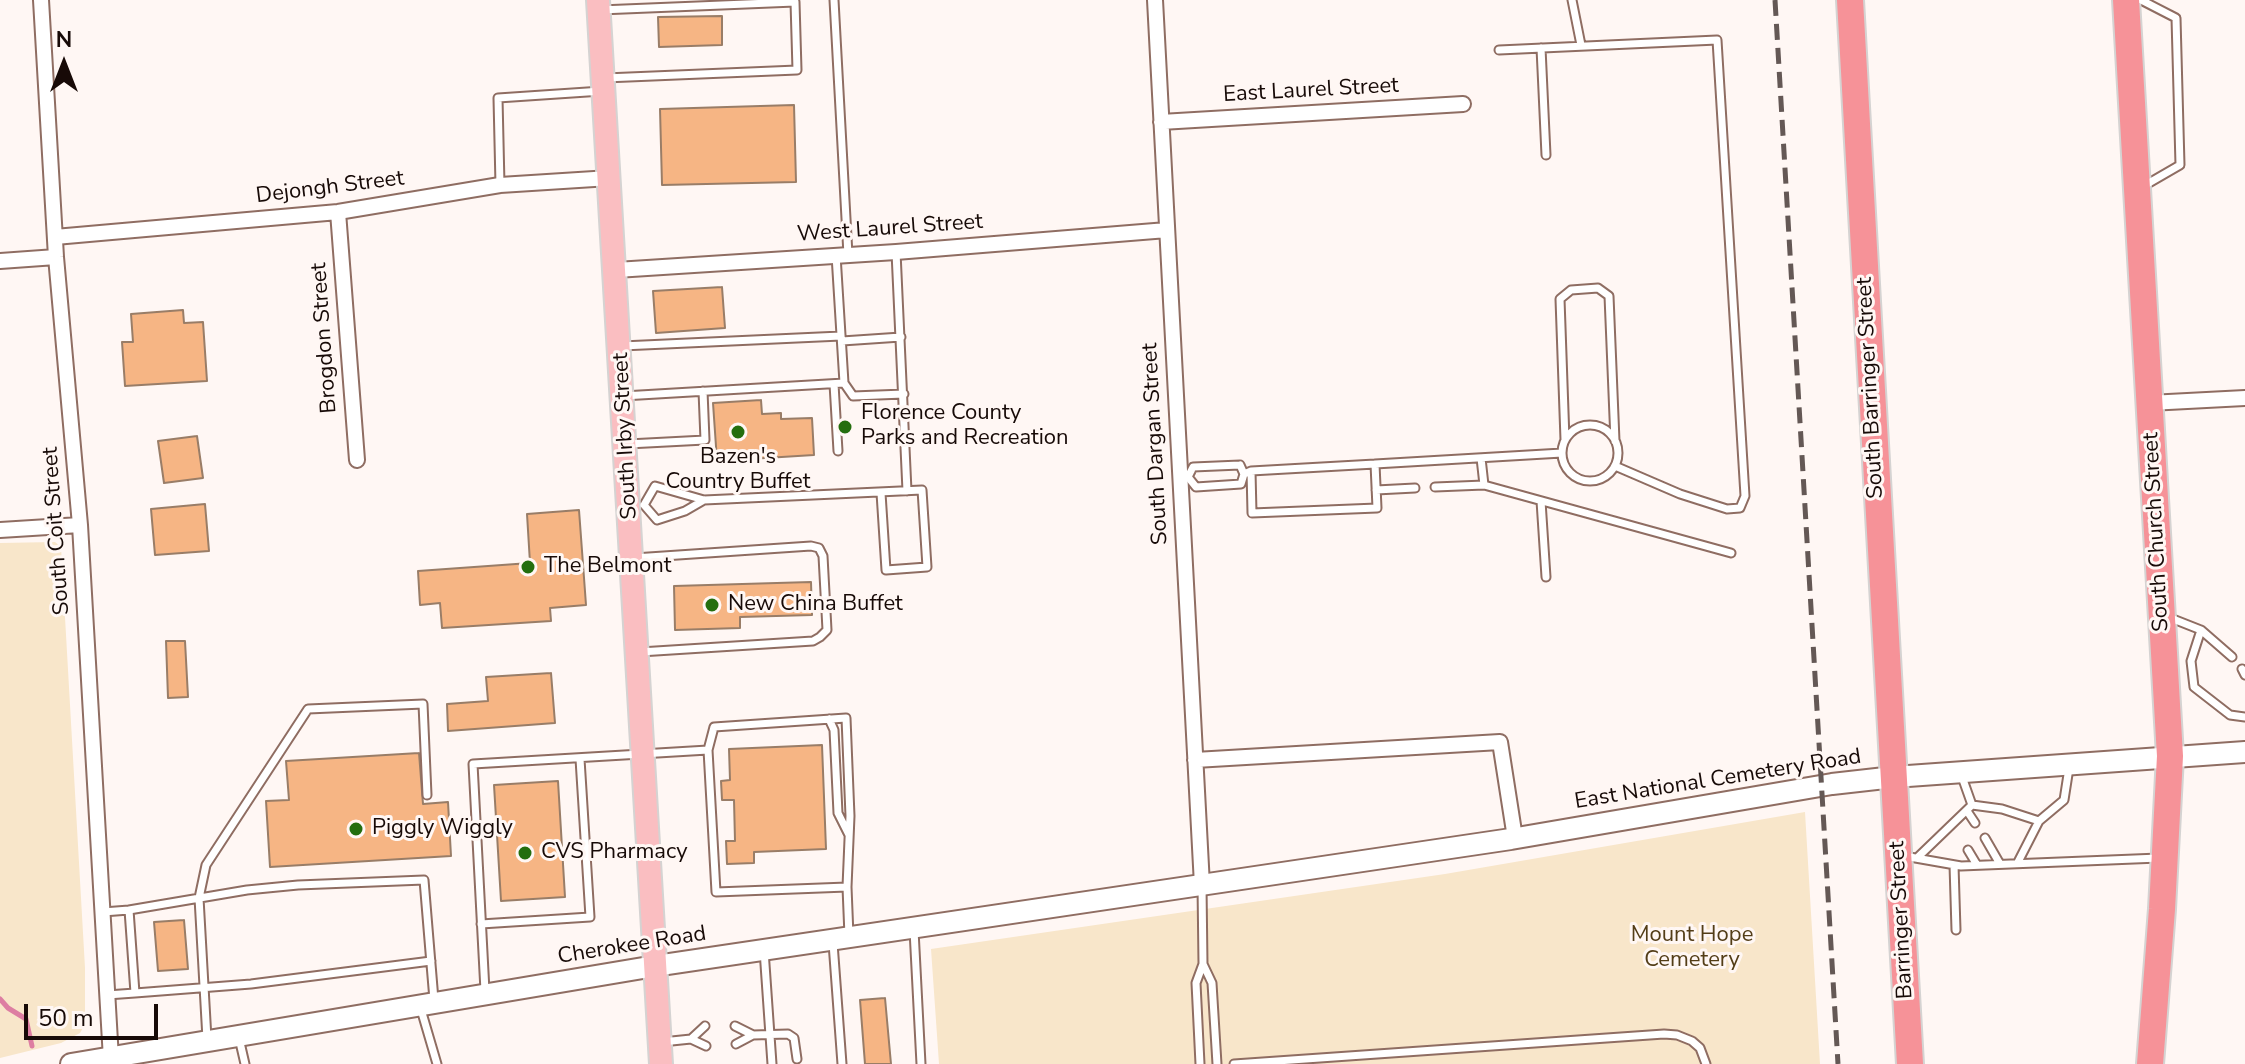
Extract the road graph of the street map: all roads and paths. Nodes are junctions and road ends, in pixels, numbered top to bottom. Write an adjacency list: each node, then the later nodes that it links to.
1 (41, 0): 22 (street, South Coit Street)
2 (834, 0): 24 (lane)
3 (1155, 0): 15 (street, South Dargan Street)
4 (1572, 0): 10 (lane)
5 (1850, 0): 79 (highway, South Barringer Street)
6 (2126, 0): 19 (highway, South Church Street)
7 (2141, 0): 19 (lane)
8 (795, 2): 9 (lane); 13 (lane)
9 (598, 5): 13 (main road, South Irby Street)
10 (1581, 45): 11 (lane); 46 (lane)
11 (1541, 48): 12 (lane); 16 (lane)
12 (1499, 50)
13 (604, 85): 17 (main road, South Irby Street); 18 (lane)
14 (1463, 104): 15 (street, East Laurel Street)
15 (1161, 122): 21 (street, South Dargan Street)
16 (1546, 155)
17 (610, 178): 18 (street, Dejongh Street); 27 (main road, South Irby Street)
18 (500, 185): 20 (street, Dejongh Street)
19 (2137, 190): 37 (highway, South Church Street)
20 (338, 212): 22 (street, Dejongh Street); 44 (street, Brogdon Street)
21 (1167, 230): 23 (street, West Laurel Street); 48 (street, South Dargan Street)
22 (55, 237): 25 (street, South Coit Street)
23 (896, 252): 24 (street, West Laurel Street); 28 (lane)
24 (842, 255): 27 (street, West Laurel Street); 29 (lane)
25 (56, 257): 26 (street); 58 (street, South Coit Street)
26 (0, 261)
27 (616, 270): 30 (main road, South Irby Street)
28 (901, 337): 29 (lane); 34 (lane)
29 (842, 338): 30 (lane); 31 (lane)
30 (620, 346): 35 (main road, South Irby Street)
31 (844, 383): 32 (lane); 34 (lane)
32 (834, 384): 33 (lane); 41 (lane)
33 (703, 391): 35 (lane); 40 (lane)
34 (904, 394): 53 (lane)
35 (623, 396): 40 (main road, South Irby Street)
36 (2245, 398): 37 (street)
37 (2149, 403): 63 (highway, South Church Street)
38 (1565, 440): 39 (lane); 39 (lane); 42 (lane)
39 (1615, 441): 46 (lane)
40 (626, 444): 57 (main road, South Irby Street)
41 (838, 451)
42 (1562, 453): 43 (lane); 46 (lane)
43 (1481, 458): 45 (lane); 49 (lane)
44 (357, 460)
45 (1375, 464): 47 (lane); 52 (lane)
46 (1615, 466)
47 (1248, 473): 48 (lane); 48 (lane); 52 (lane)
48 (1184, 477): 76 (street, South Dargan Street)
49 (1484, 485): 50 (lane); 56 (lane)
50 (1435, 487)
51 (1415, 488): 52 (lane)
52 (1376, 490)
53 (907, 491): 54 (lane); 54 (lane)
54 (881, 493): 55 (lane)
55 (704, 500): 57 (lane); 57 (lane)
56 (1541, 501): 60 (lane); 62 (lane)
57 (637, 505): 61 (main road, South Irby Street)
58 (80, 525): 59 (street); 100 (street, South Coit Street)
59 (0, 530)
60 (1731, 553)
61 (633, 559): 65 (main road, South Irby Street); 65 (lane)
62 (1546, 577)
63 (2162, 615): 64 (lane); 74 (highway, South Church Street)
64 (2201, 630): 66 (lane); 68 (lane)
65 (638, 652): 73 (main road, South Irby Street)
66 (2232, 657)
67 (2211, 685): 68 (lane)
68 (2202, 693): 69 (lane)
69 (2245, 717)
70 (829, 719): 71 (lane); 86 (lane); 86 (lane)
71 (708, 750): 73 (lane); 97 (lane)
72 (2245, 752): 74 (street, East National Cemetery Road)
73 (644, 755): 75 (lane); 108 (main road, South Irby Street)
74 (2170, 756): 77 (street, East National Cemetery Road); 91 (highway, South Church Street)
75 (580, 759): 101 (lane); 101 (lane)
76 (1195, 760): 87 (street); 96 (street, South Dargan Street)
77 (2069, 764): 78 (street, East National Cemetery Road); 82 (lane)
78 (1960, 772): 79 (street, East National Cemetery Road); 81 (lane)
79 (1894, 777): 87 (street, East National Cemetery Road); 90 (highway, Barringer Street)
80 (427, 795): 98 (lane)
81 (1969, 808): 82 (lane); 83 (lane); 84 (lane)
82 (2039, 821): 92 (lane)
83 (1975, 823)
84 (1951, 824): 85 (lane); 90 (lane)
85 (1957, 833)
86 (849, 835): 97 (lane)
87 (1515, 838): 96 (street, East National Cemetery Road)
88 (1985, 838): 93 (lane)
89 (1968, 850): 95 (lane)
90 (1908, 856): 94 (lane); 136 (highway, Barringer Street)
91 (2163, 857): 92 (lane); 137 (highway, South Church Street)
92 (2018, 862): 93 (lane)
93 (2000, 864): 95 (lane)
94 (1954, 865): 95 (lane); 103 (lane)
95 (1977, 865)
96 (1202, 885): 102 (street, Cherokee Road); 107 (lane)
97 (847, 887): 104 (lane)
98 (199, 898): 99 (lane); 106 (lane); 109 (lane)
99 (129, 910): 100 (lane); 110 (lane)
100 (103, 912): 112 (street, South Coit Street)
101 (481, 924): 111 (lane)
102 (913, 927): 104 (street, Cherokee Road); 131 (lane)
103 (1956, 930)
104 (841, 939): 105 (street, Cherokee Road); 130 (lane)
105 (764, 950): 108 (street, Cherokee Road); 117 (lane)
106 (431, 961): 109 (lane); 113 (lane)
107 (1203, 964): 132 (lane); 133 (lane)
108 (655, 966): 111 (street, Cherokee Road); 123 (main road, South Irby Street)
109 (204, 989): 110 (lane); 120 (lane)
110 (135, 993): 112 (lane)
111 (485, 993): 113 (street, Cherokee Road)
112 (107, 995): 125 (street, South Coit Street)
113 (427, 1003): 118 (street, Cherokee Road); 128 (lane)
114 (705, 1026): 119 (lane)
115 (735, 1026): 116 (lane)
116 (753, 1035): 117 (lane); 121 (lane)
117 (769, 1035): 124 (lane); 129 (lane)
118 (238, 1036): 120 (street, Cherokee Road); 127 (lane)
119 (691, 1039): 122 (lane); 123 (lane)
120 (208, 1041): 125 (street, Cherokee Road)
121 (736, 1044)
122 (706, 1046)
123 (661, 1053)
124 (797, 1059)
125 (112, 1061): 126 (street, Cherokee Road)
126 (71, 1064)
127 (245, 1064)
128 (437, 1064)
129 (772, 1064)
130 (842, 1064)
131 (921, 1064)
132 (1200, 1064)
133 (1217, 1064)
134 (1234, 1064): 135 (lane)
135 (1706, 1064)
136 (1910, 1064)
137 (2150, 1064)

